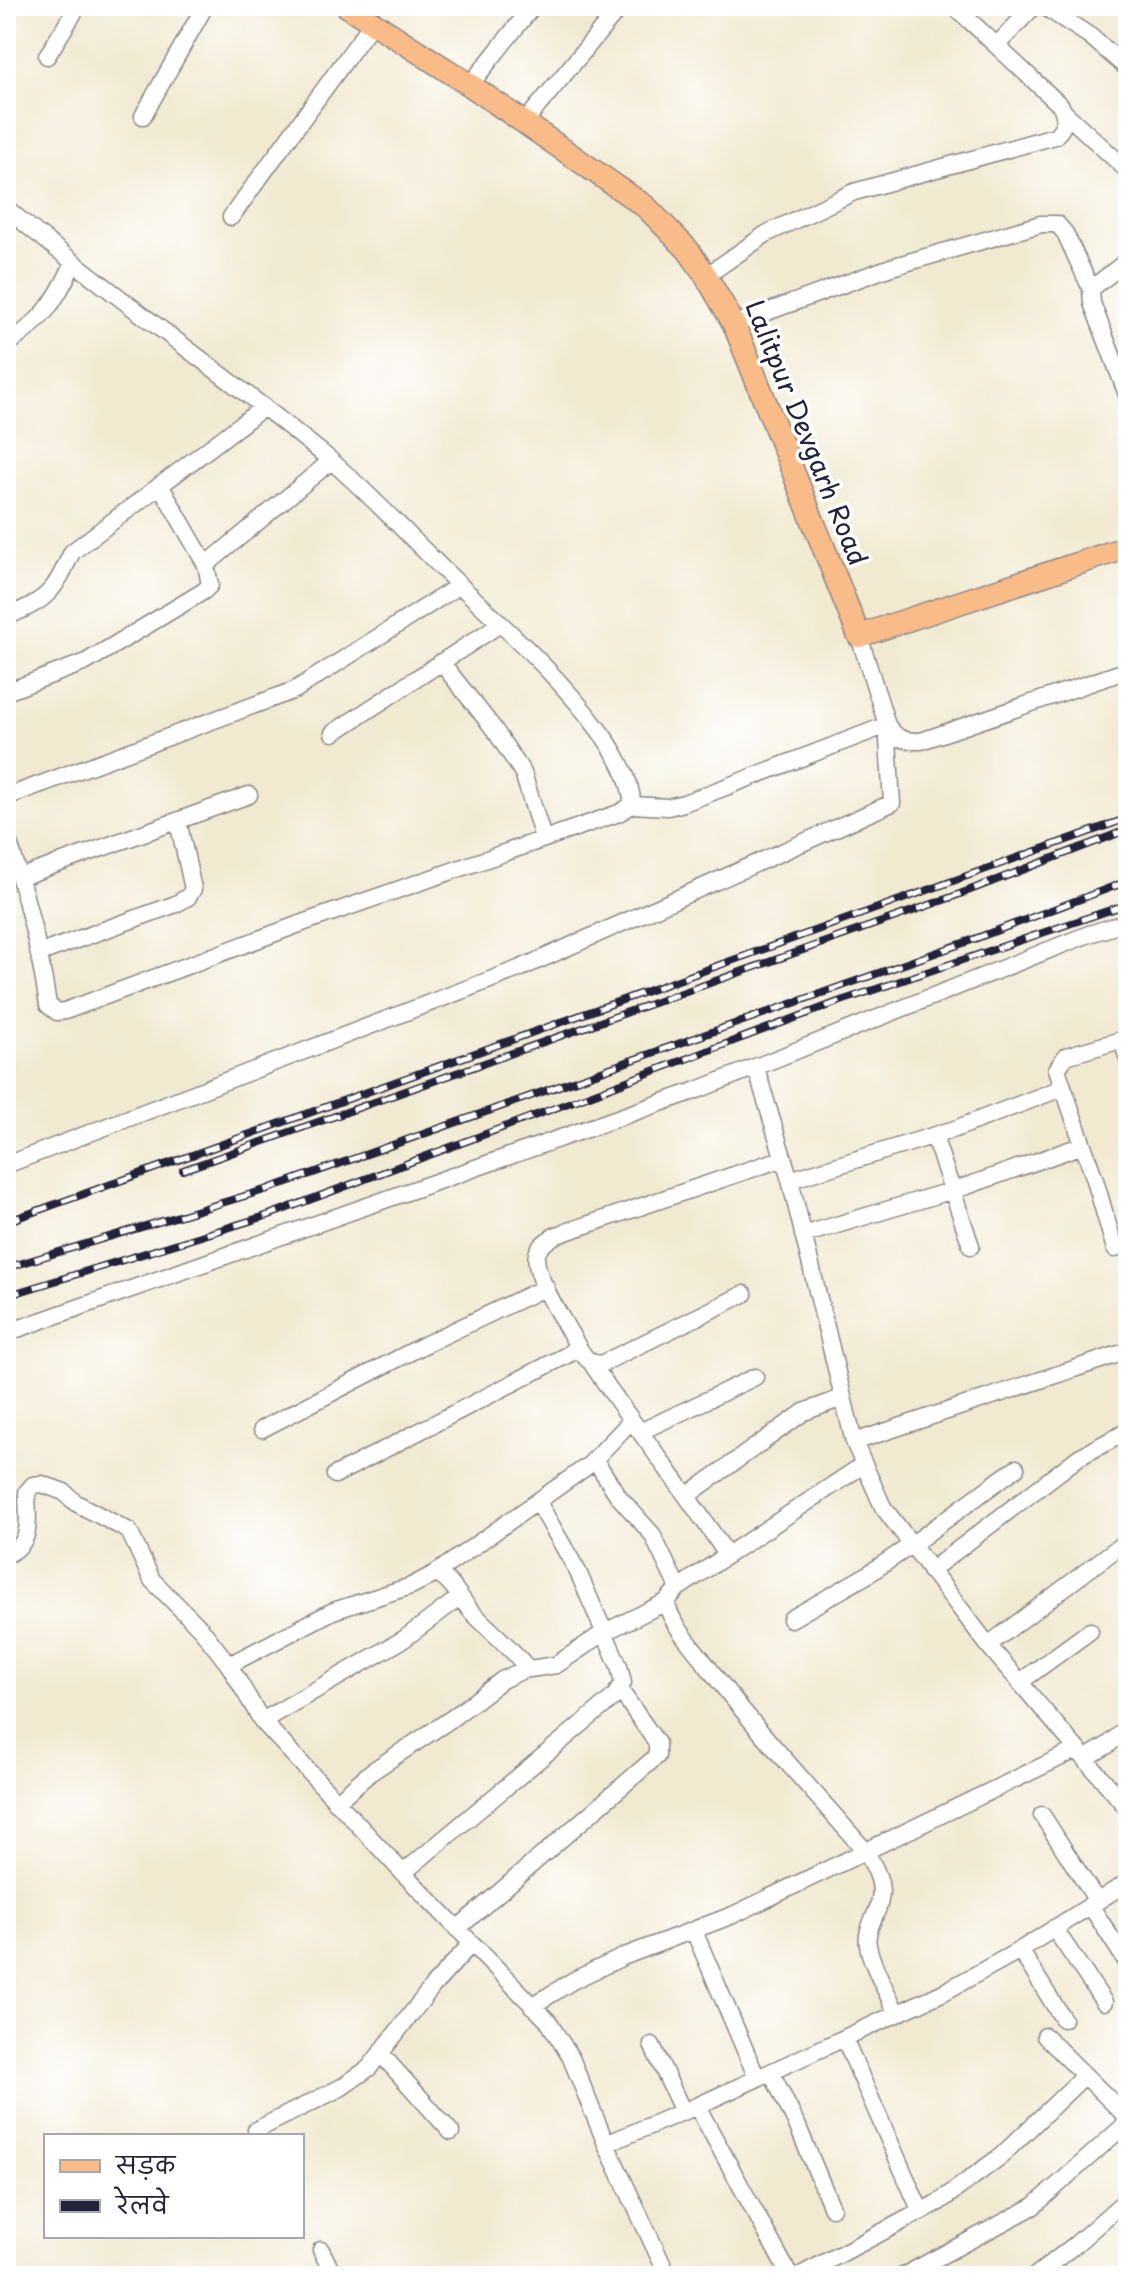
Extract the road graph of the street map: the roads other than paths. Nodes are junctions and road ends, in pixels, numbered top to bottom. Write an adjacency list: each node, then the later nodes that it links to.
1 (78, 6): 11 (street)
2 (205, 6): 15 (street)
3 (348, 6): 9 (main road, Lalitpur Devgarh Road)
4 (533, 6): 13 (street)
5 (621, 6): 16 (street)
6 (954, 6): 10 (street)
7 (1034, 6): 10 (street)
8 (1043, 6): 12 (street)
9 (373, 22): 13 (main road, Lalitpur Devgarh Road); 19 (street)
10 (997, 45): 14 (street)
11 (47, 56)
12 (1128, 69)
13 (470, 85): 16 (main road, Lalitpur Devgarh Road)
14 (1065, 113): 17 (street); 22 (street)
15 (143, 116)
16 (524, 123): 22 (main road, Lalitpur Devgarh Road)
17 (1128, 171)
18 (6, 208): 21 (street)
19 (231, 217)
20 (1128, 260): 23 (street)
21 (73, 264): 25 (street); 27 (street)
22 (706, 276): 24 (main road, Lalitpur Devgarh Road)
23 (1091, 289): 24 (street); 26 (street)
24 (734, 324): 35 (main road, Lalitpur Devgarh Road)
25 (6, 345)
26 (1128, 397)
27 (264, 407): 28 (street); 29 (street)
28 (331, 461): 31 (street); 32 (street)
29 (160, 485): 31 (street); 33 (street)
30 (1128, 547): 35 (main road)
31 (206, 565): 38 (street)
32 (460, 585): 34 (street); 42 (street)
33 (6, 617)
34 (500, 624): 36 (street); 43 (street)
35 (859, 636): 39 (street)
36 (441, 662): 40 (street); 46 (street)
37 (1128, 670): 39 (street)
38 (6, 692)
39 (887, 725): 43 (street); 57 (street)
40 (333, 733)
41 (249, 795): 44 (street)
42 (6, 797)
43 (632, 805): 46 (street)
44 (178, 821): 47 (street); 49 (street)
45 (6, 834): 47 (street)
46 (543, 838): 49 (street)
47 (21, 877): 49 (street)
48 (1128, 922): 52 (street)
49 (40, 953)
50 (1128, 1040): 51 (street); 53 (street)
51 (1128, 1059)
52 (756, 1068): 56 (street); 65 (street)
53 (1062, 1088): 54 (street); 55 (street)
54 (934, 1136): 58 (street); 59 (street)
55 (1083, 1145): 59 (street); 62 (street)
56 (784, 1158): 58 (street); 63 (street)
57 (6, 1165)
58 (790, 1180): 60 (street)
59 (954, 1190): 60 (street); 61 (street)
60 (803, 1235): 70 (street)
61 (971, 1246)
62 (1115, 1249)
63 (546, 1287): 66 (street); 72 (street)
64 (744, 1294): 68 (street)
65 (6, 1333)
66 (577, 1345): 68 (street); 78 (street)
67 (1128, 1351): 74 (street)
68 (592, 1364): 71 (street)
69 (755, 1377): 71 (street)
70 (842, 1398): 74 (street); 79 (street)
71 (636, 1427): 75 (street); 79 (street)
72 (262, 1429)
73 (1128, 1431): 85 (street)
74 (854, 1442): 76 (street)
75 (595, 1460): 80 (street); 87 (street)
76 (863, 1465): 82 (street); 84 (street)
77 (1016, 1468): 82 (street)
78 (335, 1475)
79 (688, 1495): 84 (street)
80 (538, 1502): 86 (street); 92 (street)
81 (1128, 1540): 93 (street)
82 (910, 1546): 85 (street); 90 (street)
83 (6, 1555): 94 (street)
84 (727, 1555): 87 (street)
85 (930, 1571): 93 (street)
86 (436, 1573): 88 (street); 94 (street)
87 (678, 1588): 89 (street)
88 (460, 1597): 95 (street); 98 (street)
89 (666, 1602): 92 (street); 104 (street)
90 (791, 1619)
91 (1090, 1631): 96 (street)
92 (605, 1632): 95 (street); 97 (street)
93 (988, 1645): 96 (street)
94 (229, 1665): 98 (street)
95 (528, 1669): 101 (street)
96 (1020, 1682): 100 (street)
97 (620, 1690): 105 (street); 109 (street)
98 (262, 1721): 101 (street)
99 (1128, 1727): 100 (street)
100 (1082, 1754): 102 (street); 104 (street)
101 (336, 1802): 105 (street)
102 (1127, 1806)
103 (1042, 1815): 107 (street)
104 (866, 1852): 110 (street); 116 (street)
105 (403, 1873): 109 (street)
106 (1128, 1882): 107 (street)
107 (1094, 1903): 108 (street); 113 (street)
108 (1054, 1928): 112 (street); 114 (street)
109 (457, 1929): 111 (street)
110 (694, 1931): 115 (street); 122 (street)
111 (471, 1944): 115 (street); 121 (street)
112 (1020, 1950): 116 (street); 117 (street)
113 (1128, 1964)
114 (1104, 2002)
115 (532, 2006): 128 (street)
116 (897, 2014): 119 (street)
117 (1063, 2019)
118 (1045, 2036): 123 (street)
119 (844, 2038): 122 (street); 131 (street)
120 (652, 2045): 124 (street)
121 (381, 2054): 126 (street); 127 (street)
122 (764, 2075): 124 (street); 130 (street)
123 (1085, 2075): 125 (street); 131 (street)
124 (690, 2109): 128 (street); 136 (street)
125 (1128, 2120): 138 (street)
126 (256, 2130)
127 (451, 2132)
128 (606, 2144): 133 (street)
129 (1128, 2198): 139 (street)
130 (832, 2208)
131 (921, 2212): 137 (street)
132 (321, 2250): 134 (street)
133 (666, 2272): 135 (street)
134 (334, 2276)
135 (648, 2276)
136 (790, 2276)
137 (799, 2276)
138 (903, 2276)
139 (1035, 2276)

